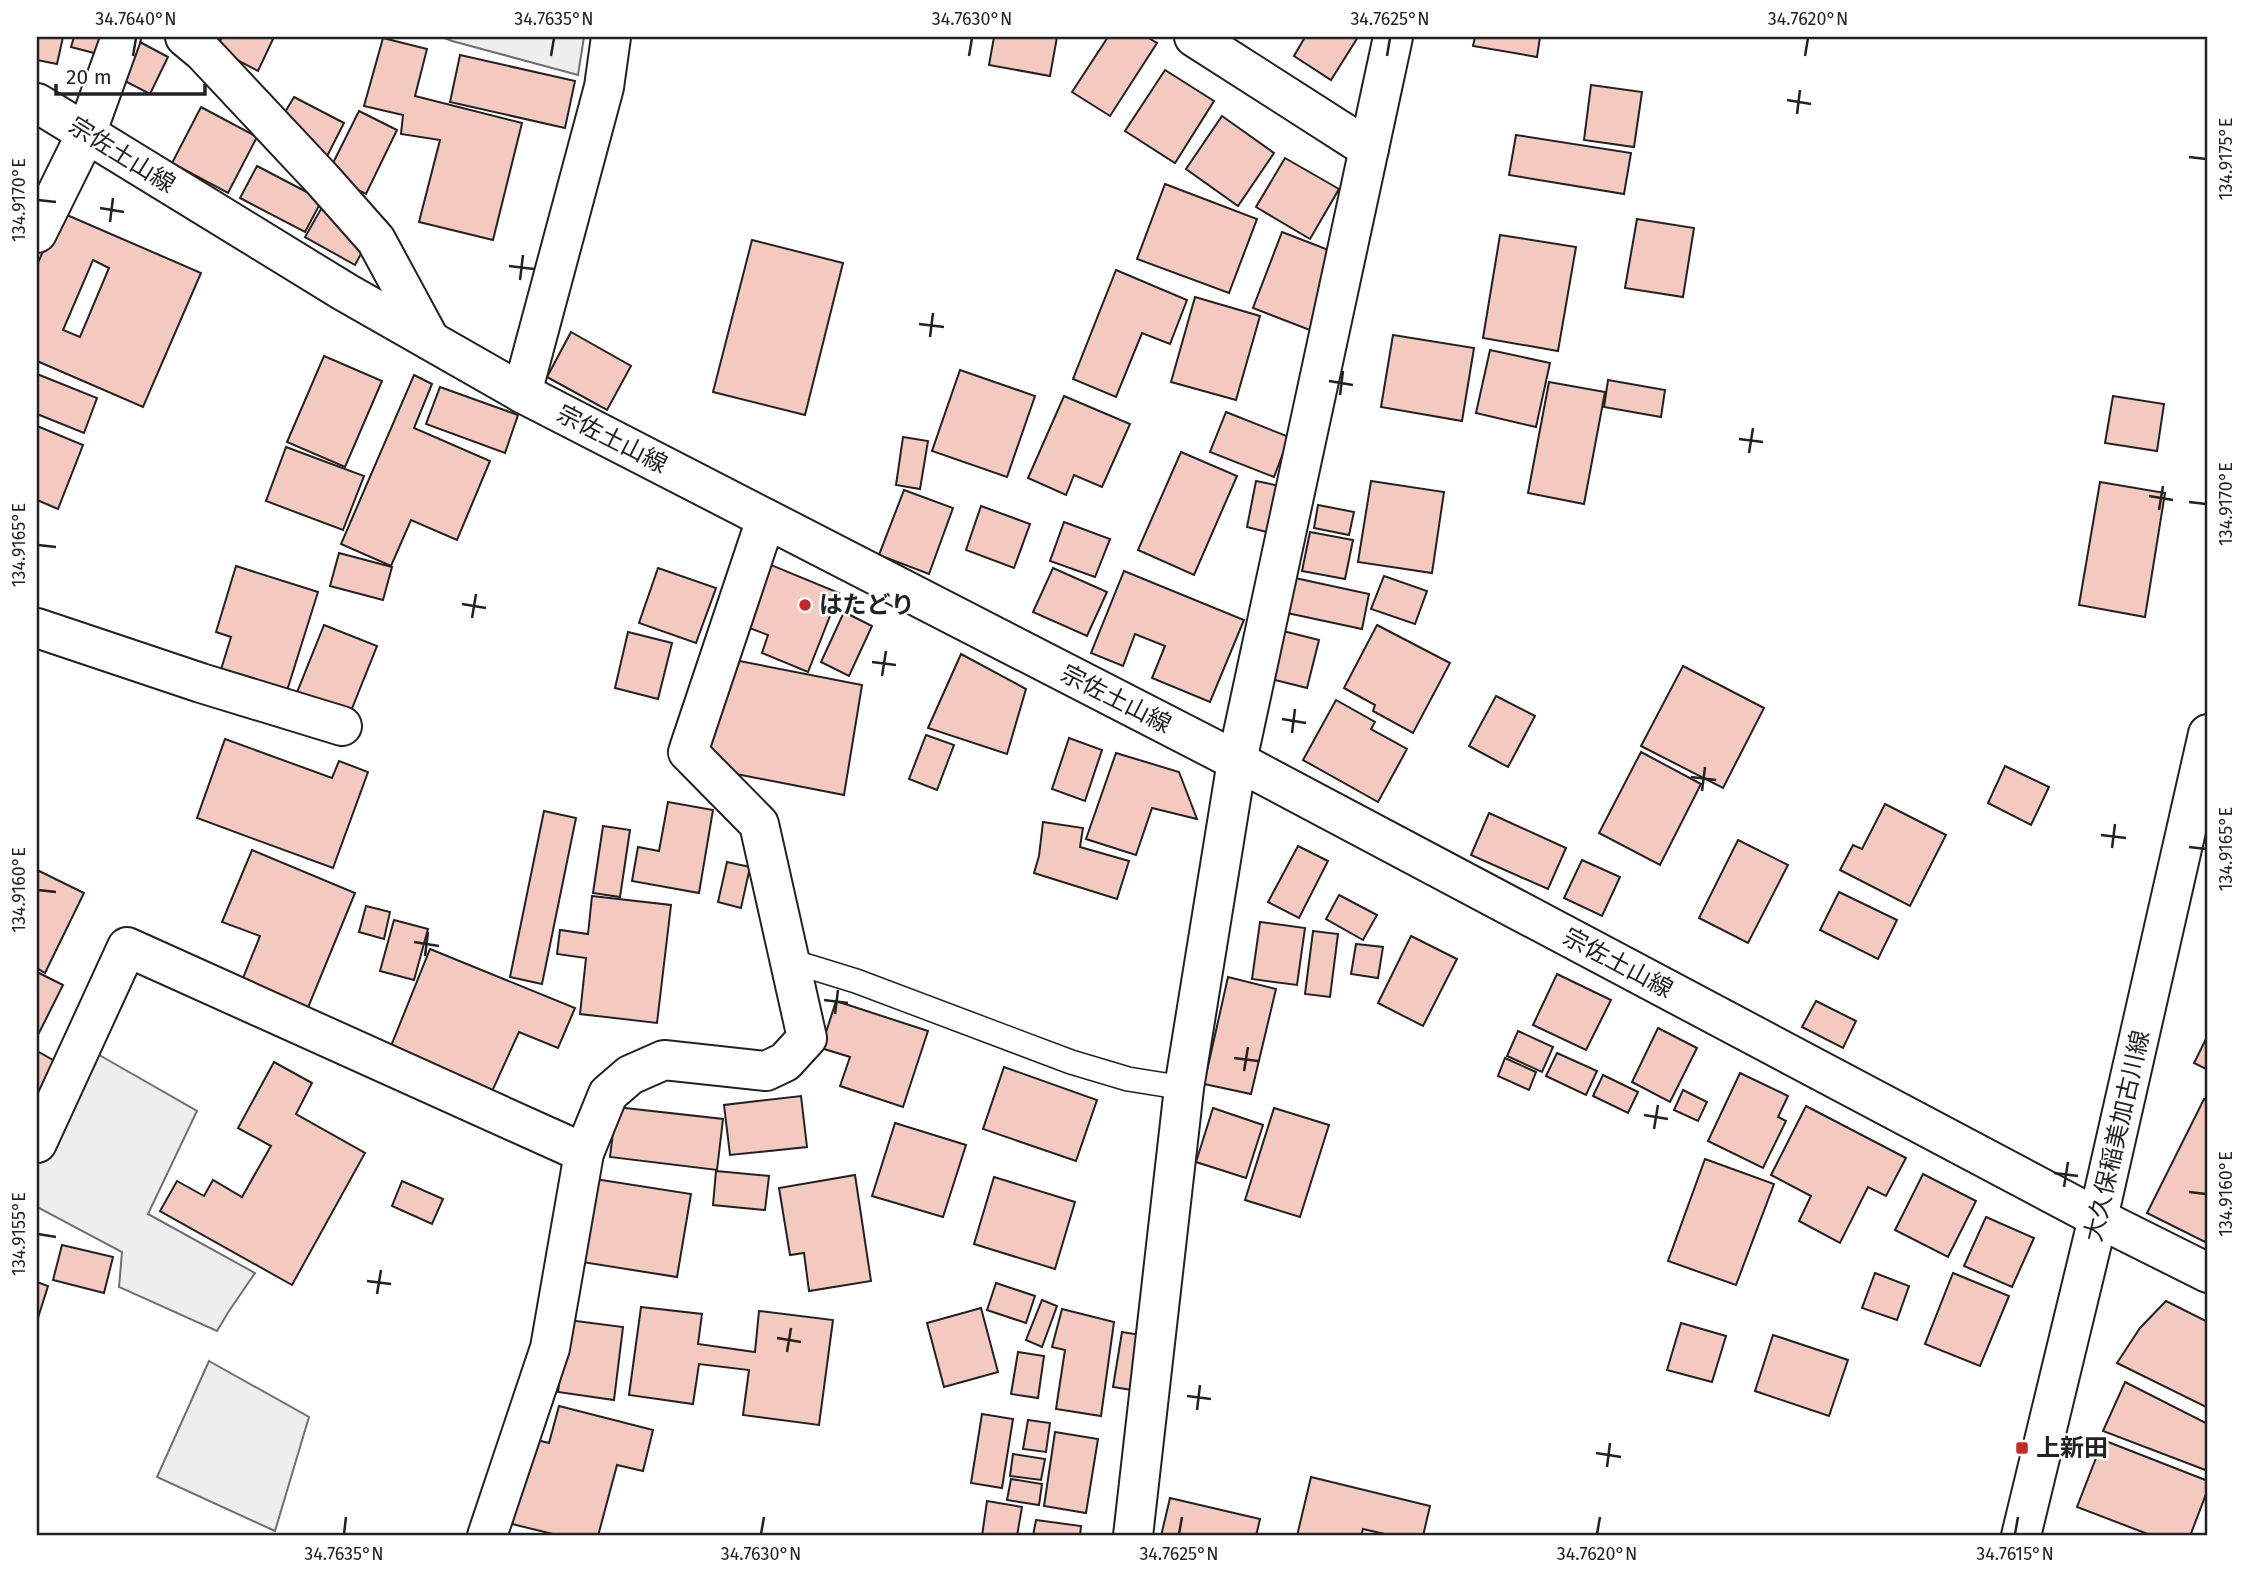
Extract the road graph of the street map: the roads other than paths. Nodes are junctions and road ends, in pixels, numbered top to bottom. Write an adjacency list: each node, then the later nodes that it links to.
1 (121, 37): 7 (street)
2 (186, 37): 10 (street)
3 (611, 37): 11 (street)
4 (1194, 37): 8 (street)
5 (1393, 37): 8 (street)
6 (37, 103): 7 (street, 宗佐土山線)
7 (86, 134): 9 (street); 10 (street, 宗佐土山線)
8 (1369, 149): 16 (street)
9 (37, 233)
10 (430, 340): 11 (street, 宗佐土山線)
11 (522, 393): 12 (street, 宗佐土山線)
12 (766, 519): 16 (street, 宗佐土山線); 17 (street)
13 (37, 628): 14 (street)
14 (342, 726)
15 (2208, 734): 21 (street, 大久保稲美加古川線)
16 (1237, 761): 18 (street); 21 (street, 宗佐土山線)
17 (791, 961): 18 (lane); 20 (street)
18 (1184, 1088): 24 (street)
19 (37, 1143): 20 (street)
20 (584, 1153): 23 (street)
21 (2098, 1218): 22 (street, 宗佐土山線); 25 (street, 大久保稲美加古川線)
22 (2208, 1273)
23 (487, 1536)
24 (1133, 1536)
25 (2021, 1536)

